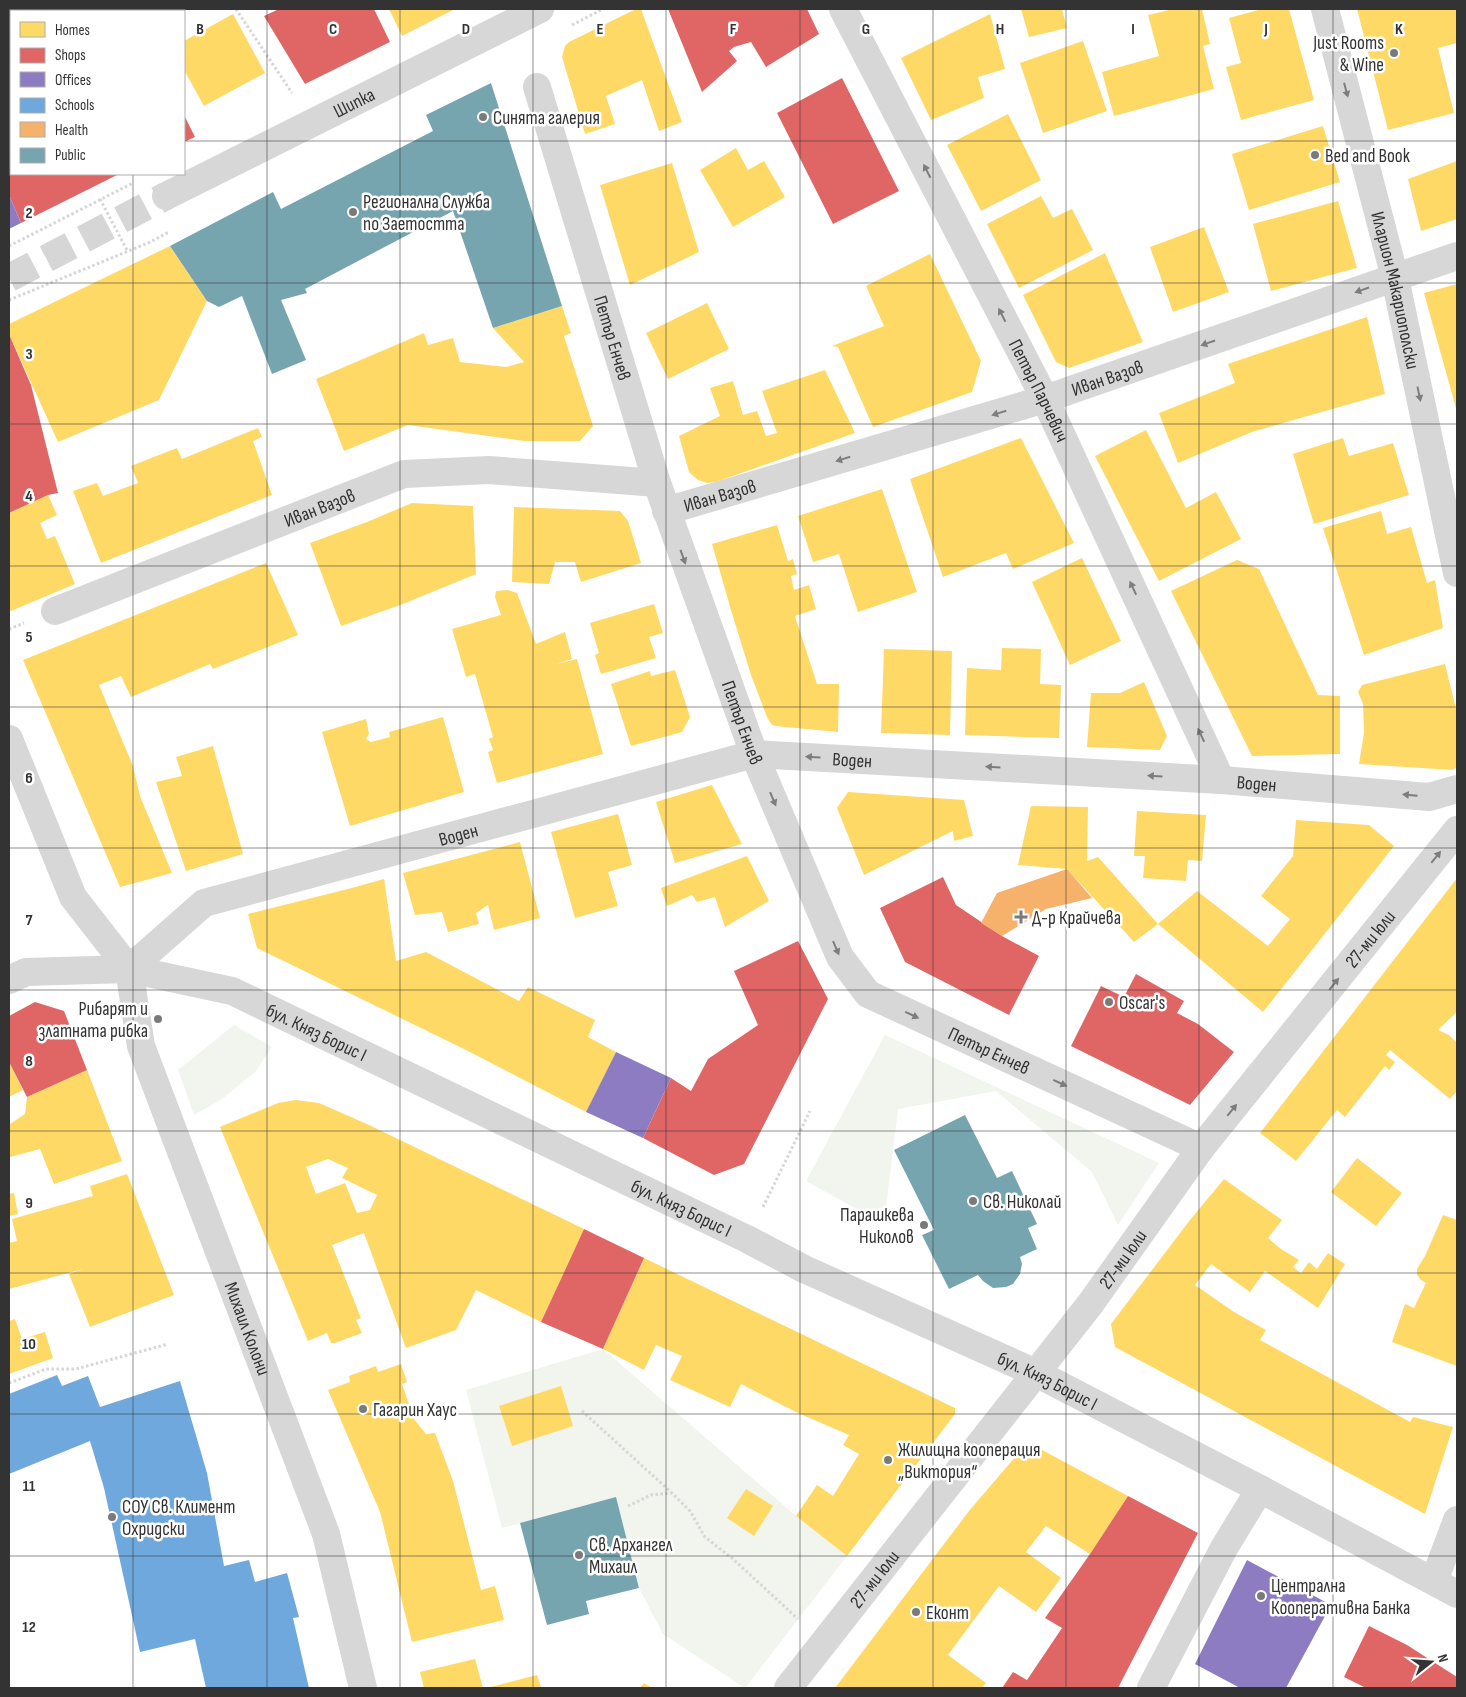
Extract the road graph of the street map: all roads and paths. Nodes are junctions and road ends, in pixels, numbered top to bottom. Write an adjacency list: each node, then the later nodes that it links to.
1 (236, 9): 6 (path)
2 (540, 9): 8 (street, Шипка)
3 (843, 9): 14 (street, Петър Парчевич, one-way to 3)
4 (1325, 9): 13 (street, Иларион Макариополски, one-way to 13)
5 (537, 87): 15 (street, Петър Енчев)
6 (293, 95)
7 (135, 182): 9 (path)
8 (166, 196)
9 (100, 199): 10 (path); 11 (path)
10 (9, 246)
11 (128, 252)
12 (1457, 256): 13 (street, Иван Вазов)
13 (1395, 278): 14 (street, Иван Вазов, one-way to 14); 17 (street, Иларион Макариополски, one-way to 17)
14 (1046, 399): 16 (street, Иван Вазов, one-way to 16); 21 (street, Петър Парчевич, one-way to 14)
15 (657, 483): 16 (street, Петър Енчев); 18 (street, Иван Вазов)
16 (666, 511): 20 (street, Петър Енчев, one-way to 20)
17 (1457, 573)
18 (55, 611)
19 (9, 740): 24 (street)
20 (754, 754): 21 (street, Воден, one-way to 20); 24 (street, Воден); 27 (street, Петър Енчев, one-way to 27)
21 (1221, 780): 22 (street, Воден, one-way to 21)
22 (1457, 789)
23 (1457, 830): 27 (street, 27-ми юли, one-way to 23)
24 (129, 970): 25 (street, бул. Княз Борис I); 28 (street, бул. Княз Борис I); 40 (street, Михаил Колони)
25 (9, 980)
26 (810, 1111): 28 (path)
27 (1201, 1148): 30 (street, 27-ми юли)
28 (747, 1239): 30 (street, бул. Княз Борис I)
29 (168, 1344): 31 (path)
30 (1036, 1373): 33 (street, бул. Княз Борис I); 39 (street, 27-ми юли)
31 (9, 1383)
32 (582, 1411): 34 (path)
33 (1260, 1489): 37 (street, бул. Княз Борис I); 42 (street)
34 (672, 1493): 35 (path); 39 (path)
35 (628, 1506)
36 (1456, 1523): 37 (street)
37 (1434, 1581): 38 (street, бул. Княз Борис I)
38 (1457, 1594)
39 (825, 1641): 41 (street, 27-ми юли)
40 (363, 1688)
41 (788, 1688)
42 (1151, 1688)

